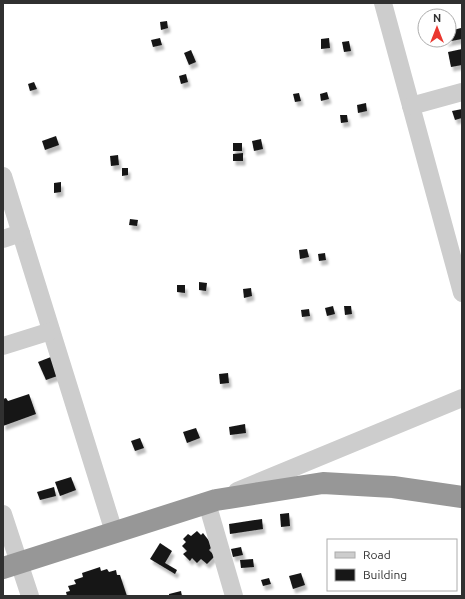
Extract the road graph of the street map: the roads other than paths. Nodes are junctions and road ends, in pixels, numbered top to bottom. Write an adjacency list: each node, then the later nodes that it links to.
1 (383, 3): 3 (street)
2 (462, 92): 3 (street)
3 (411, 106): 7 (street)
4 (3, 176): 5 (street)
5 (21, 233): 6 (street); 8 (street)
6 (3, 239)
7 (462, 294)
8 (51, 331): 9 (street); 14 (street)
9 (3, 346)
10 (462, 398): 12 (street)
11 (462, 497): 12 (highway)
12 (212, 502): 14 (highway); 17 (street)
13 (3, 514): 15 (street)
14 (114, 532): 15 (highway)
15 (11, 565): 16 (street)
16 (30, 596)
17 (234, 596)

